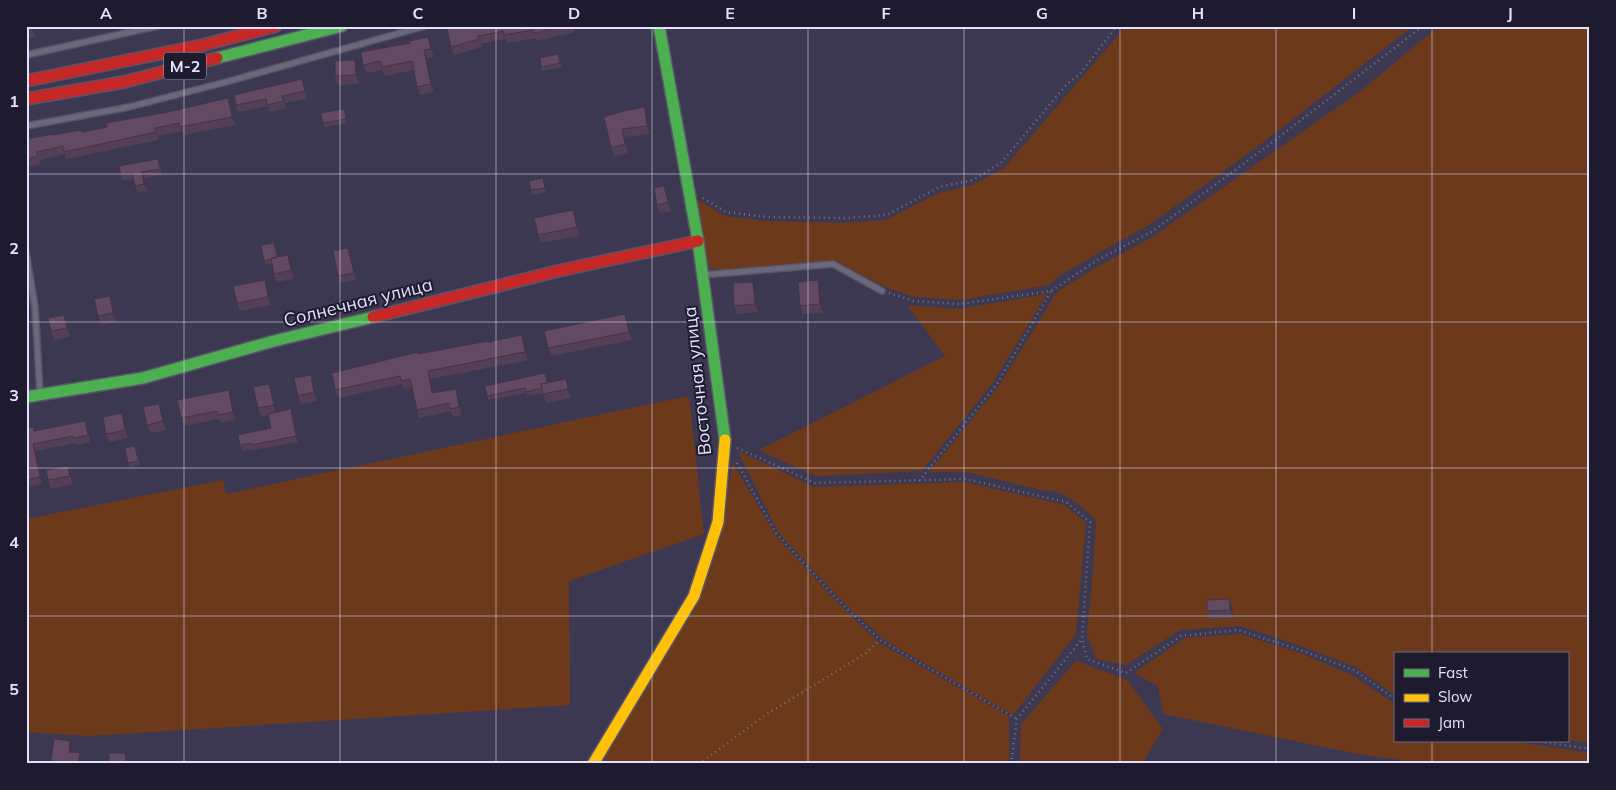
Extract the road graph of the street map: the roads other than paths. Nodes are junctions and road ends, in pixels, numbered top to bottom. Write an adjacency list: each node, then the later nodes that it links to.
1 (158, 26): 6 (lane)
2 (276, 26): 7 (street, М-2)
3 (342, 26): 8 (street, М-2)
4 (425, 26): 9 (lane)
5 (660, 26): 10 (street, Восточная улица)
6 (26, 55)
7 (26, 81)
8 (26, 99)
9 (26, 126)
10 (698, 241): 12 (street, Восточная улица); 14 (street, Солнечная улица)
11 (26, 252): 14 (lane)
12 (702, 275): 13 (lane); 16 (street, Восточная улица)
13 (882, 290)
14 (40, 396): 15 (street, Солнечная улица)
15 (26, 397)
16 (593, 764)

